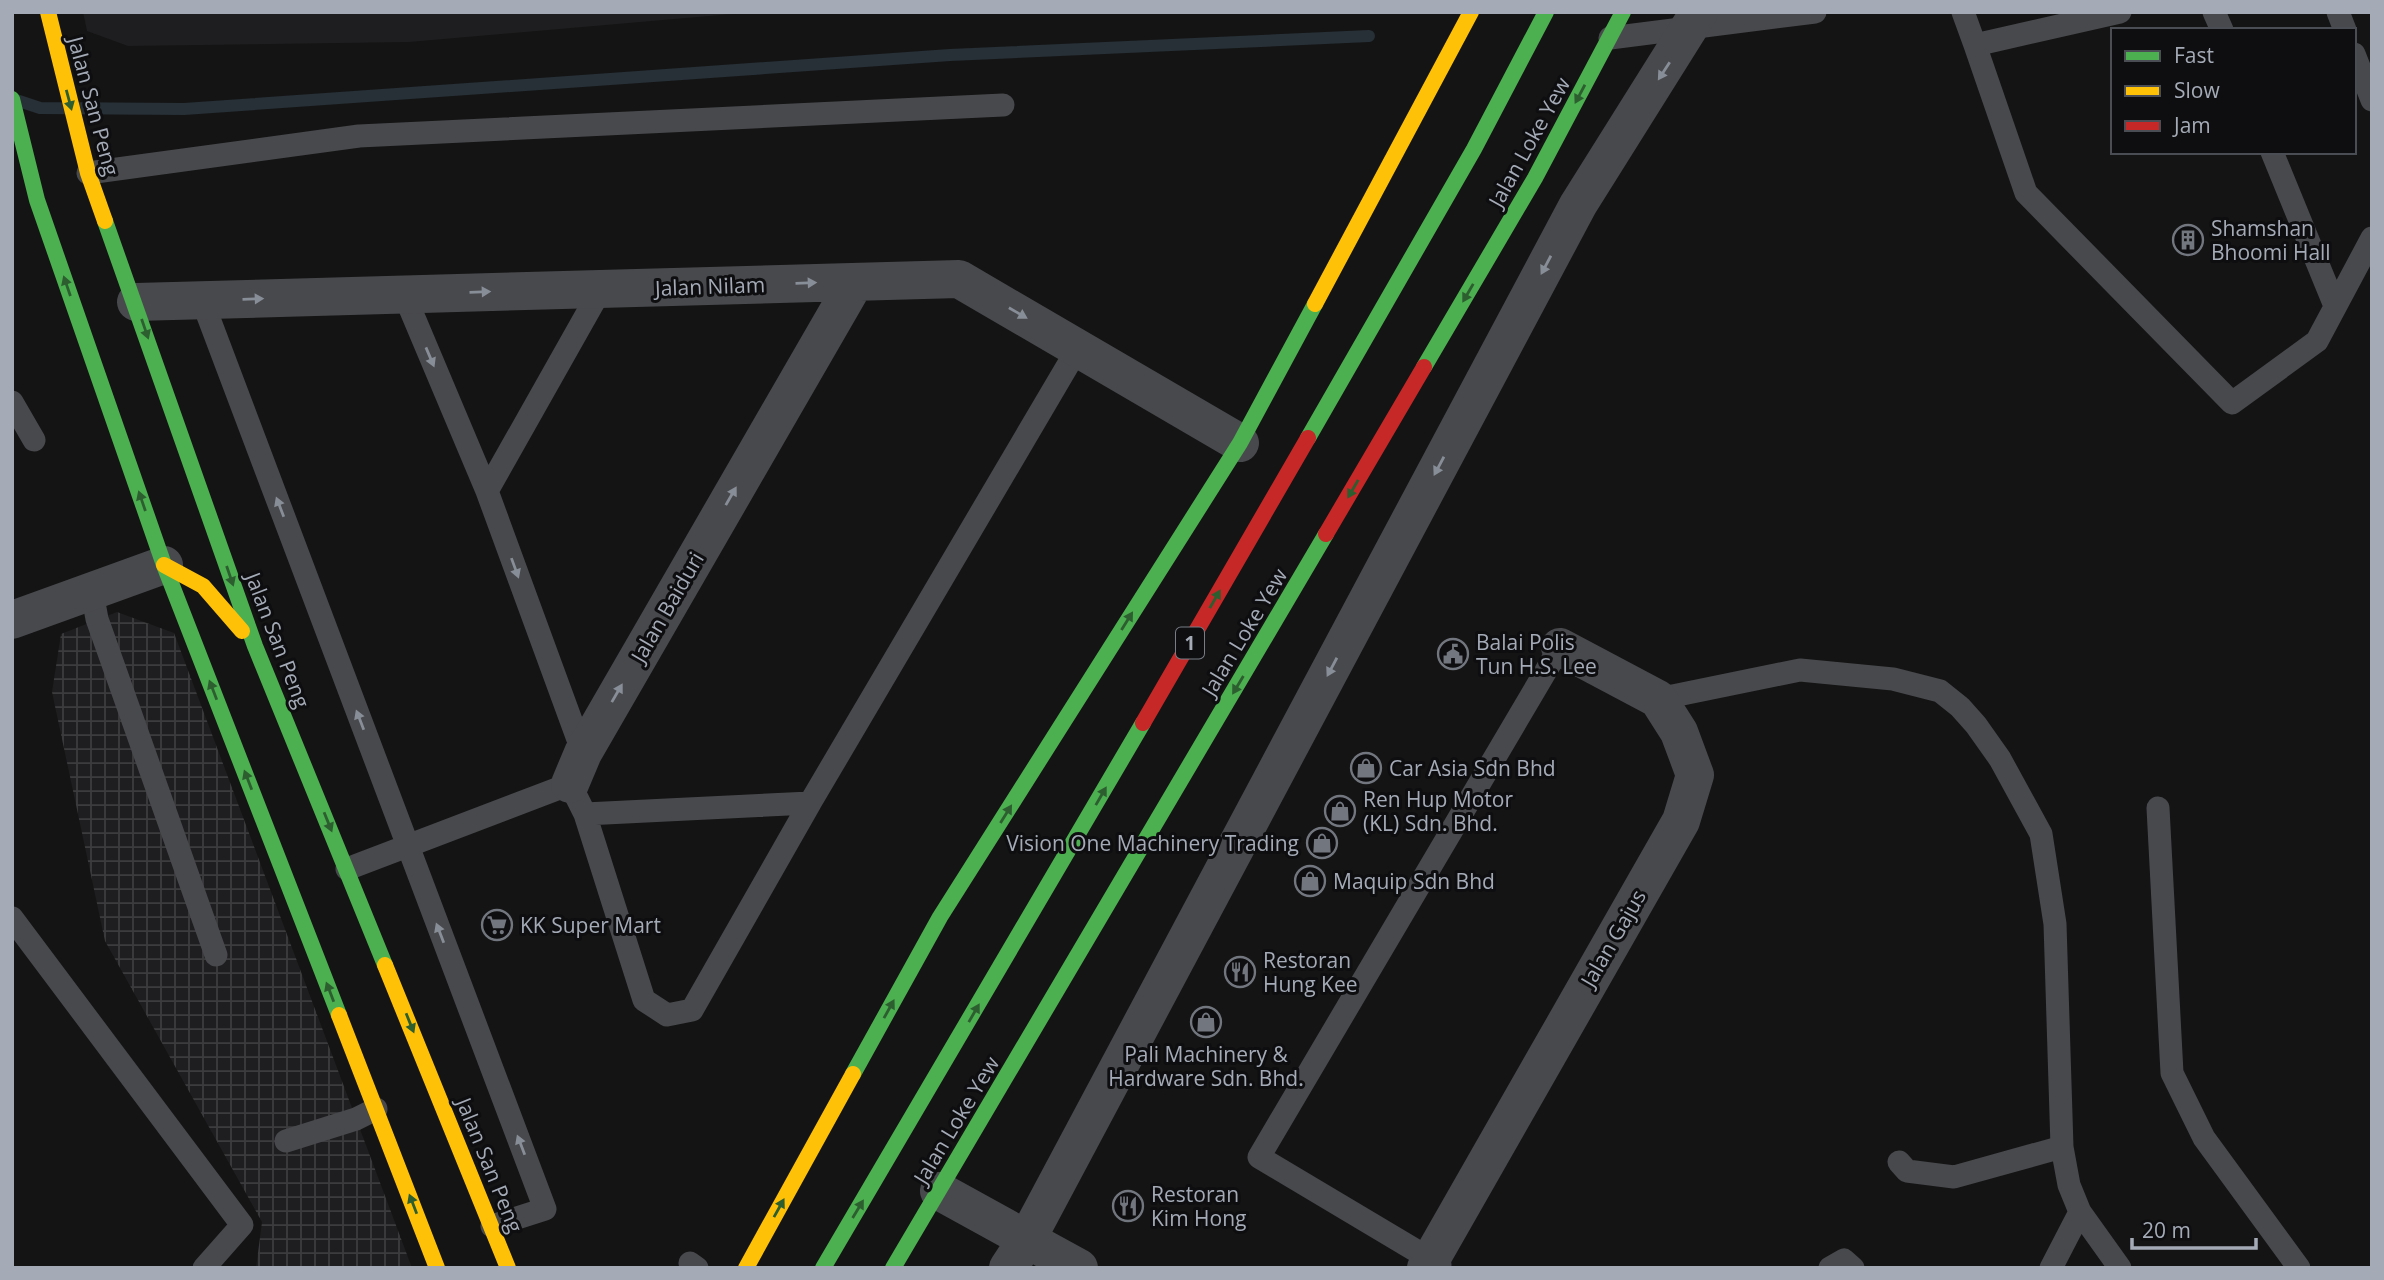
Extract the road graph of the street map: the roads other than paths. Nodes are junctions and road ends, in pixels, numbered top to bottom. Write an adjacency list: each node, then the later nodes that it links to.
1 (48, 12): 19 (main road, Jalan San Peng, one-way to 19)
2 (1471, 12): 30 (main road)
3 (1546, 12): 60 (main road, Jalan Loke Yew / 1, one-way to 3)
4 (1623, 12): 12 (main road, Jalan Loke Yew)
5 (1815, 12): 10 (lane)
6 (1963, 12): 13 (lane)
7 (2120, 12): 9 (lane)
8 (2214, 12): 11 (lane)
9 (2069, 17): 13 (lane)
10 (1695, 20): 12 (lane); 54 (street, one-way to 54)
11 (2221, 28)
12 (1610, 38): 51 (main road, Jalan Loke Yew, one-way to 51)
13 (1975, 46): 26 (lane)
14 (2356, 59): 16 (lane)
15 (12, 99): 34 (main road, one-way to 15)
16 (2372, 100)
17 (1003, 105): 19 (lane)
18 (2273, 154): 26 (lane)
19 (88, 173): 25 (main road, Jalan San Peng)
20 (2372, 238): 26 (lane)
21 (855, 282): 22 (street, Jalan Nilam, one-way to 21); 27 (street, Jalan Nilam, one-way to 27); 40 (street, Jalan Baiduri, one-way to 21)
22 (601, 289): 23 (street, Jalan Nilam, one-way to 22); 32 (lane)
23 (404, 295): 24 (street, Jalan Nilam, one-way to 23); 32 (lane, one-way to 32)
24 (202, 300): 25 (street, Jalan Nilam); 43 (lane, one-way to 24)
25 (136, 302): 31 (main road, Jalan San Peng, one-way to 31)
26 (2336, 306)
27 (1078, 348): 30 (street, Jalan Nilam); 41 (lane)
28 (12, 402): 29 (lane)
29 (34, 439)
30 (1240, 443): 59 (main road, one-way to 30)
31 (191, 466): 33 (main road); 37 (main road, Jalan San Peng, one-way to 37)
32 (487, 491): 40 (lane, one-way to 40)
33 (187, 507)
34 (170, 554): 35 (street); 37 (main road); 47 (main road, one-way to 34)
35 (92, 592): 36 (street); 46 (lane)
36 (12, 620)
37 (255, 646): 44 (main road, Jalan San Peng, one-way to 44)
38 (1560, 647): 39 (street, Jalan Gajus); 55 (lane)
39 (1658, 699): 49 (lane); 55 (street, Jalan Gajus)
40 (580, 784): 41 (lane); 41 (lane); 43 (lane)
41 (810, 803)
42 (2158, 808): 67 (lane)
43 (408, 845): 44 (lane); 53 (lane, one-way to 43)
44 (347, 869): 53 (main road, Jalan San Peng, one-way to 53)
45 (12, 918): 56 (lane)
46 (216, 955)
47 (376, 1109): 48 (lane); 57 (main road, one-way to 47)
48 (286, 1141)
49 (2062, 1147): 50 (lane); 52 (lane)
50 (1899, 1162)
51 (939, 1191): 54 (street); 61 (main road, Jalan Loke Yew)
52 (2080, 1212): 65 (lane); 66 (lane)
53 (492, 1226): 58 (main road, Jalan San Peng)
54 (1017, 1253): 62 (street)
55 (1434, 1265)
56 (204, 1268)
57 (437, 1268)
58 (508, 1268)
59 (746, 1268)
60 (823, 1268)
61 (893, 1268)
62 (1079, 1268)
63 (1830, 1268): 64 (lane)
64 (1853, 1268)
65 (2051, 1268)
66 (2119, 1268)
67 (2299, 1268)

